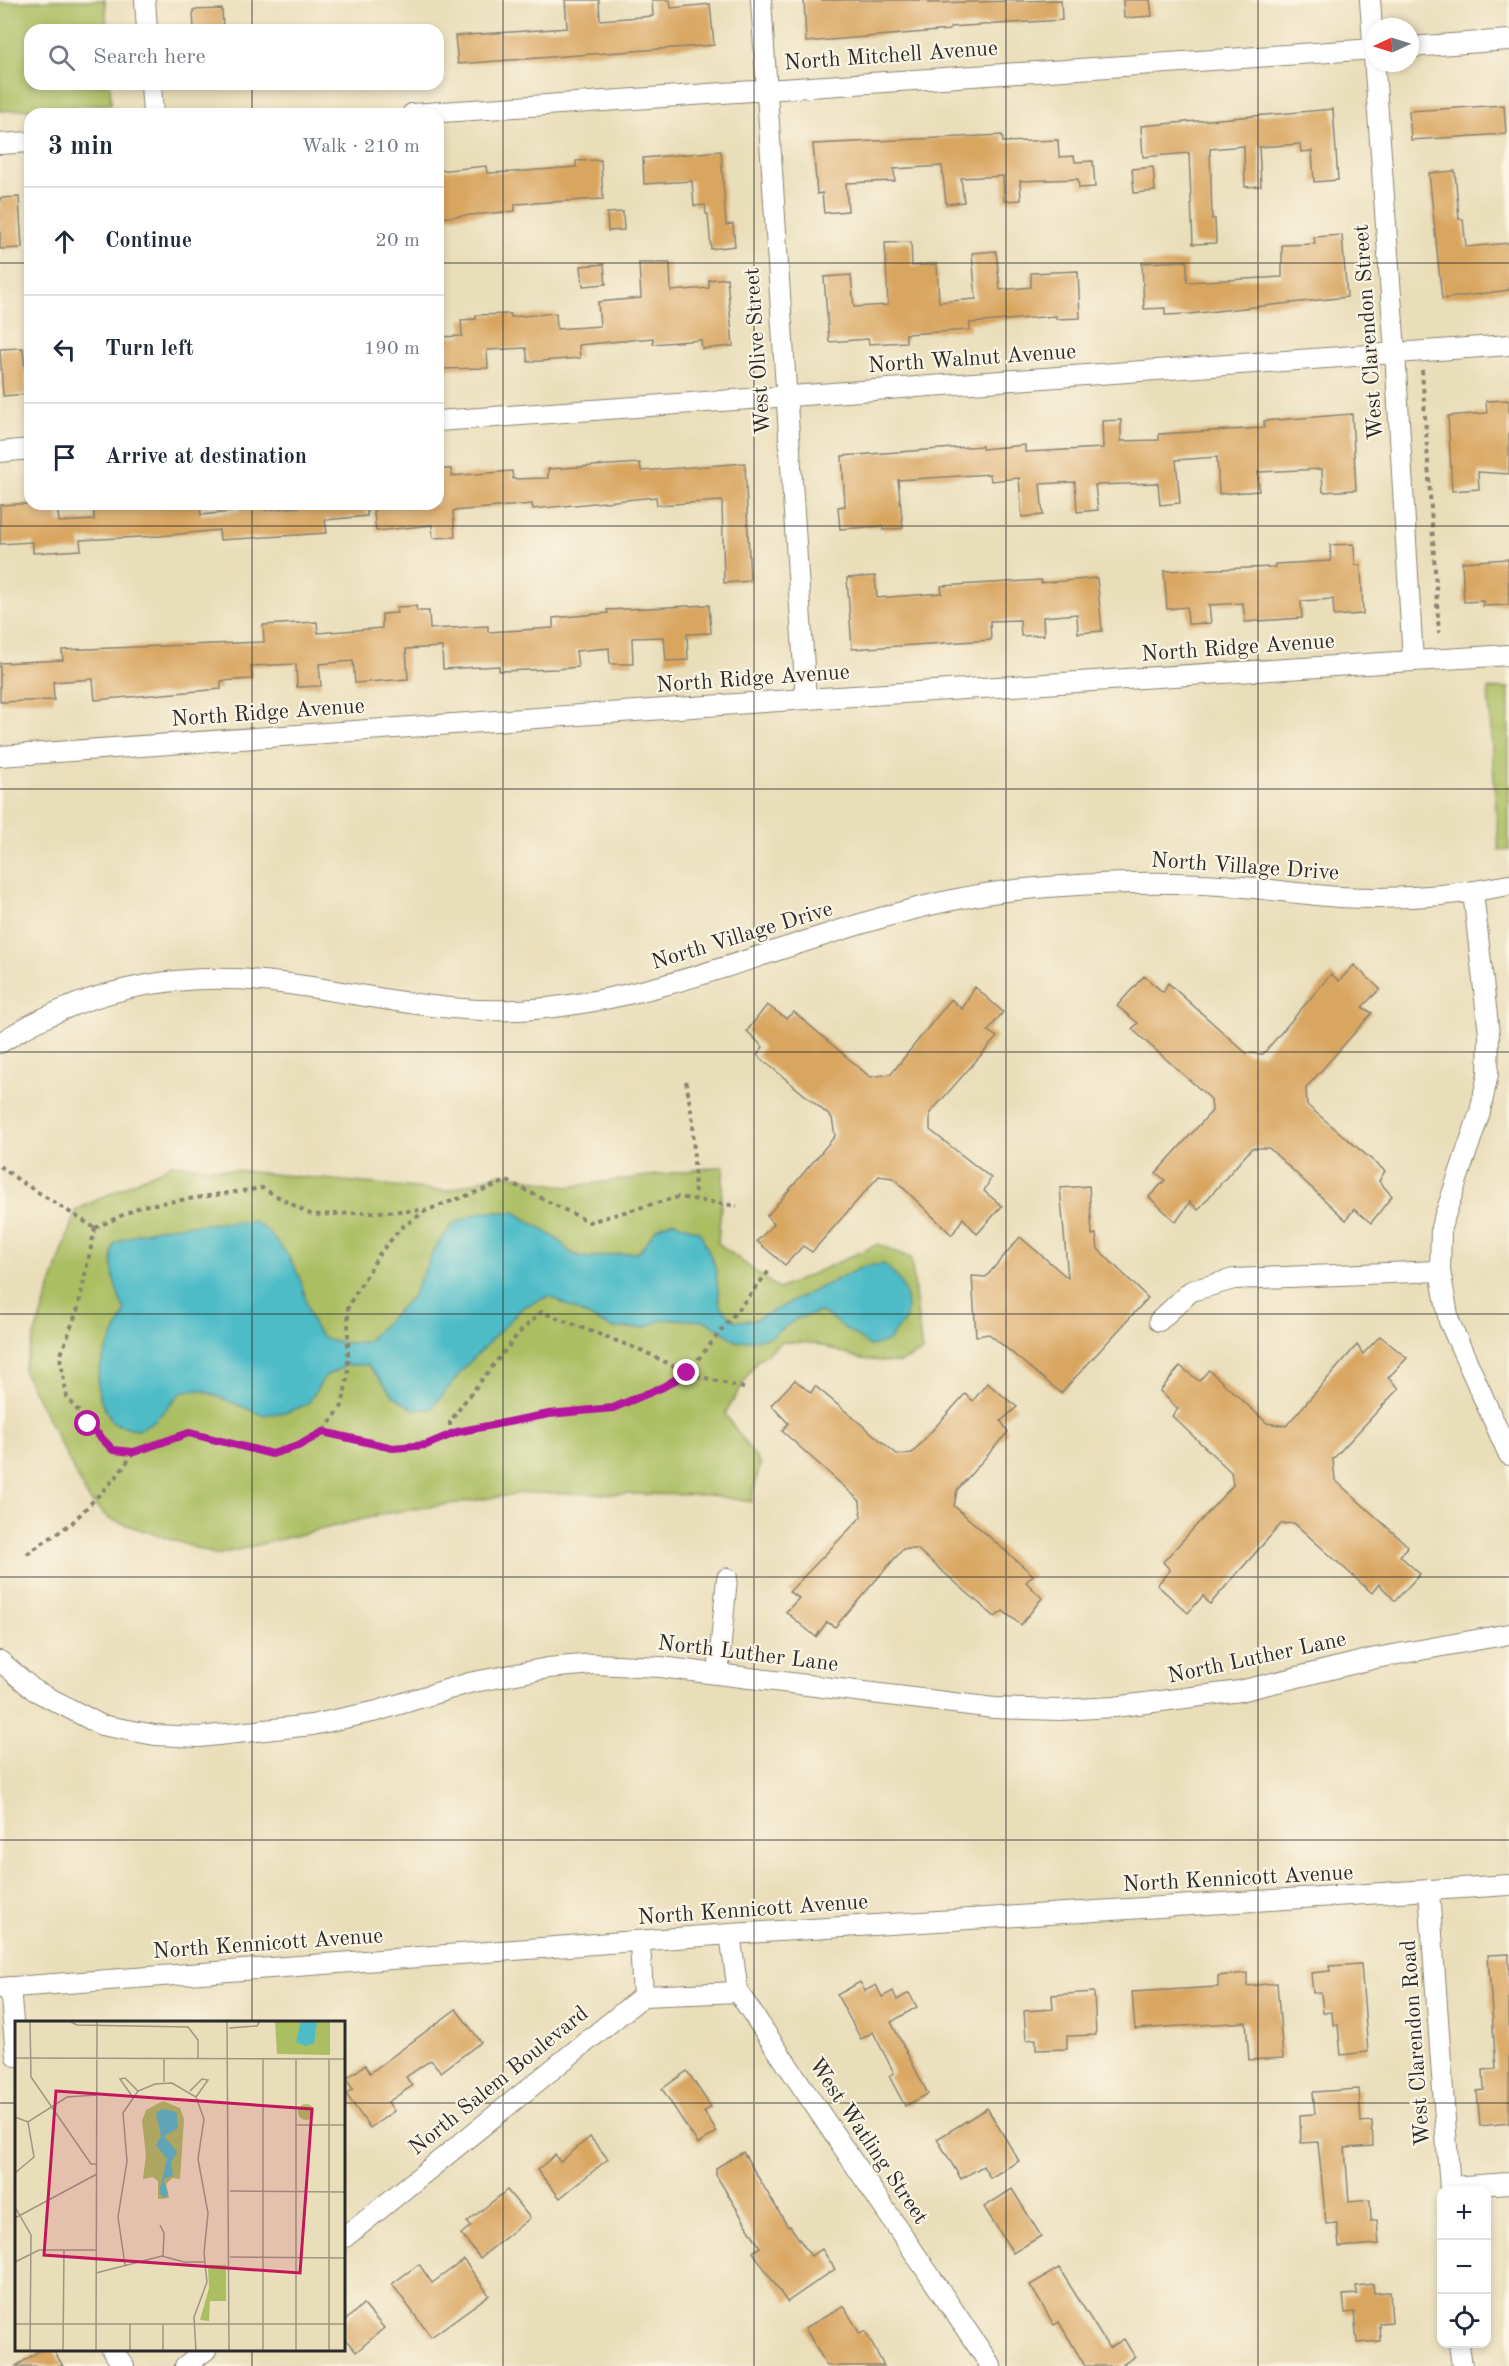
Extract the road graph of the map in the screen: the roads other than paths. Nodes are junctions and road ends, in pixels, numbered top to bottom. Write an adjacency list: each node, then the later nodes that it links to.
1 (145, 0): 5 (street)
2 (761, 0): 10 (street, West Olive Street)
3 (1370, 0): 4 (street, West Clarendon Street)
4 (1371, 18)
5 (147, 24)
6 (1509, 40): 7 (street)
7 (1419, 46)
8 (1365, 50): 10 (street, North Mitchell Avenue)
9 (1375, 72): 17 (street, West Clarendon Street)
10 (766, 88): 13 (street, North Mitchell Avenue); 18 (street, West Olive Street)
11 (151, 90): 12 (street)
12 (152, 108)
13 (444, 112)
14 (24, 142): 15 (street)
15 (0, 144)
16 (1509, 345): 17 (street, North Walnut Avenue)
17 (1395, 352): 18 (street, North Walnut Avenue); 23 (street, West Clarendon Street)
18 (785, 397): 19 (street, North Walnut Avenue); 24 (street, West Olive Street)
19 (444, 421)
20 (24, 450): 21 (street)
21 (0, 452)
22 (1509, 655): 23 (street, North Ridge Avenue)
23 (1413, 661): 24 (street, North Ridge Avenue)
24 (806, 699): 25 (street, North Ridge Avenue)
25 (0, 756)
26 (1509, 885): 27 (street, North Village Drive)
27 (1473, 891): 28 (street, North Village Drive); 29 (street)
28 (0, 1043)
29 (1440, 1271): 30 (street); 31 (street)
30 (1159, 1321)
31 (1509, 1455)
32 (727, 1578): 35 (street)
33 (1509, 1634): 35 (street, North Luther Lane)
34 (0, 1661): 35 (street, North Luther Lane)
35 (718, 1674)
36 (1509, 1885): 37 (street, North Kennicott Avenue)
37 (1429, 1891): 38 (street, North Kennicott Avenue); 45 (street, West Clarendon Road)
38 (730, 1934): 39 (street, North Kennicott Avenue); 41 (street, West Watling Street)
39 (640, 1942): 40 (street, North Kennicott Avenue); 42 (street)
40 (5, 1987): 43 (street)
41 (738, 1992): 42 (street); 53 (street, West Watling Street)
42 (644, 1996): 47 (street, North Salem Boulevard)
43 (15, 2050)
44 (1509, 2183): 46 (street)
45 (1450, 2186)
46 (1474, 2186)
47 (345, 2237)
48 (1460, 2348): 54 (street)
49 (113, 2351): 51 (street)
50 (204, 2351): 52 (street)
51 (124, 2366)
52 (185, 2366)
53 (991, 2366)
54 (1462, 2366)

